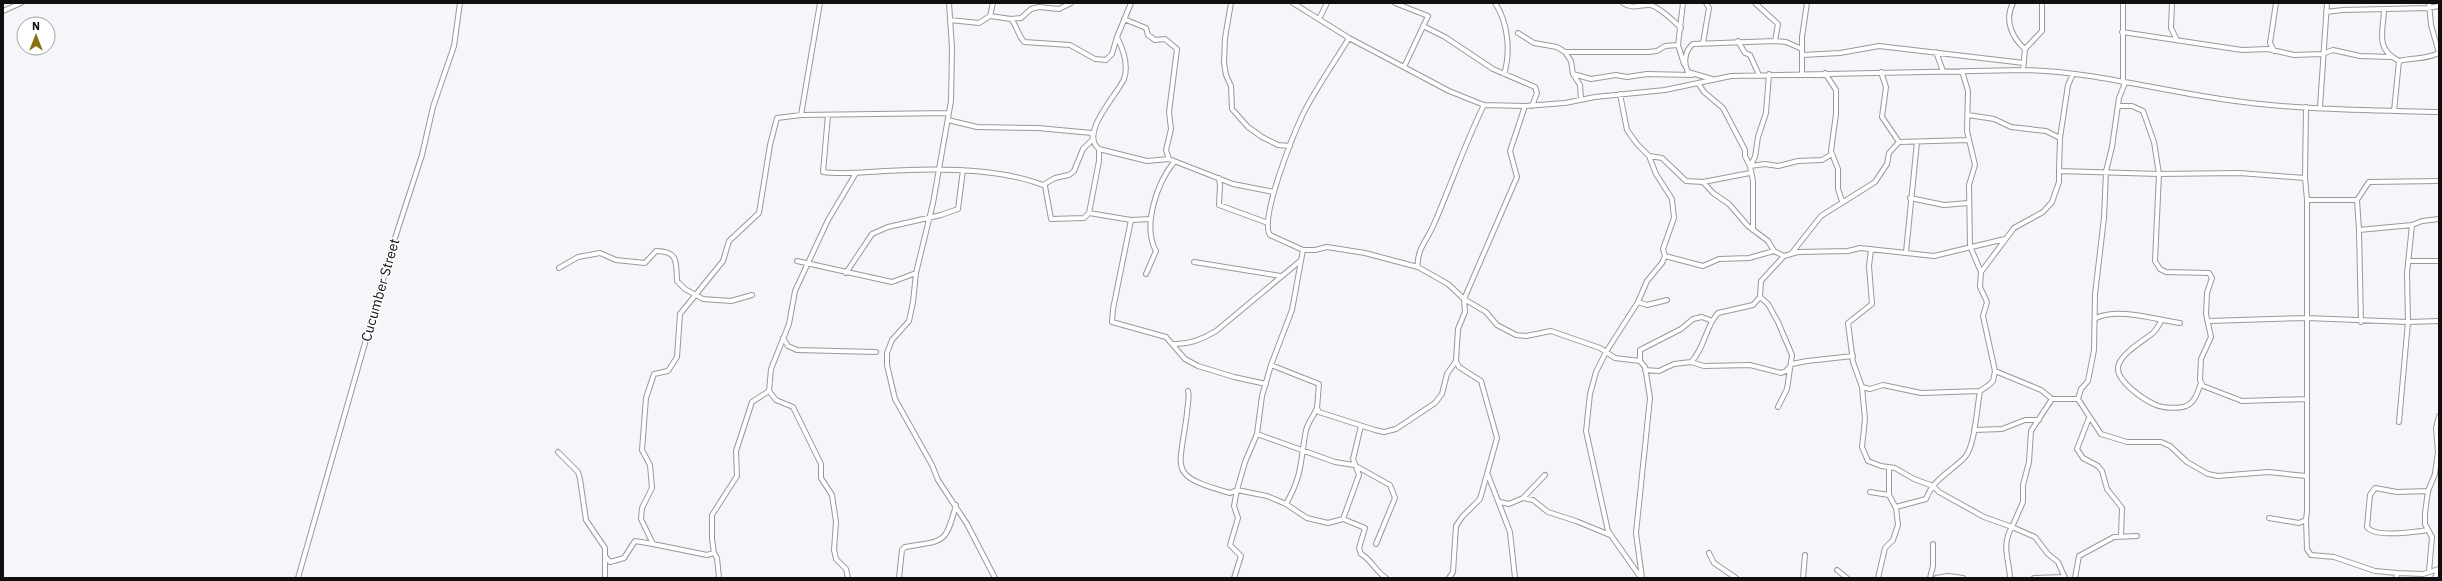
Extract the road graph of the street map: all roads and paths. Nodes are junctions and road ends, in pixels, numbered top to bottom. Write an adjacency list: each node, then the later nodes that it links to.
1 (21, 3): 28 (street)
2 (460, 3): 231 (street, Cucumber Street)
3 (820, 3): 84 (street)
4 (949, 3): 34 (street)
5 (993, 3): 30 (street)
6 (1071, 3): 31 (street)
7 (1131, 3): 32 (street)
8 (1231, 3): 93 (street)
9 (1293, 3): 33 (street)
10 (1327, 3): 33 (street)
11 (1395, 3): 35 (street)
12 (1495, 3): 63 (street)
13 (1623, 3): 36 (street)
14 (1683, 3): 36 (street)
15 (1706, 3): 44 (street)
16 (1754, 3): 42 (street)
17 (1807, 3): 46 (street)
18 (2013, 3): 47 (street)
19 (2042, 3): 47 (street)
20 (2123, 3): 37 (street)
21 (2172, 3): 41 (street)
22 (2276, 3): 48 (street)
23 (2326, 3): 29 (street)
24 (2429, 3): 26 (street)
25 (2439, 6): 26 (street)
26 (2428, 8): 27 (street); 54 (street)
27 (2384, 10): 29 (street); 53 (street)
28 (3, 11)
29 (2326, 12): 51 (street)
30 (990, 16): 31 (street); 34 (street)
31 (1011, 19): 39 (street)
32 (1124, 19): 39 (street); 97 (street)
33 (1319, 19): 40 (street)
34 (950, 20): 83 (street)
35 (1423, 26): 56 (street); 63 (street)
36 (1681, 28): 45 (street)
37 (2122, 32): 41 (street); 72 (street)
38 (1518, 33): 49 (street)
39 (1117, 37): 89 (street)
40 (1349, 38): 56 (street); 93 (street)
41 (2177, 40): 48 (street)
42 (1775, 41): 43 (street); 46 (street)
43 (1738, 42): 44 (street); 69 (street)
44 (1703, 43): 57 (street)
45 (1678, 45): 49 (street); 57 (street)
46 (1802, 49): 52 (street)
47 (2025, 50): 55 (street)
48 (2274, 51): 51 (street)
49 (1565, 52): 64 (street)
50 (1936, 52): 52 (street); 55 (street); 59 (street)
51 (2322, 54): 53 (street); 80 (street)
52 (1802, 55): 66 (street)
53 (2391, 57): 54 (street)
54 (2399, 60): 81 (street)
55 (2024, 63): 58 (street)
56 (1404, 67): 75 (street)
57 (1686, 68): 68 (street)
58 (2023, 70): 60 (street); 67 (street)
59 (1943, 71): 60 (street); 61 (street)
60 (1962, 71): 85 (street)
61 (1882, 72): 62 (street); 91 (street)
62 (1825, 73): 66 (street); 95 (street)
63 (1504, 74): 77 (street)
64 (1573, 74): 68 (street); 74 (street)
65 (1769, 74): 66 (street); 69 (street); 99 (street)
66 (1802, 74)
67 (2073, 74): 72 (street); 88 (street)
68 (1692, 75): 70 (street)
69 (1759, 75): 70 (street)
70 (1715, 80): 71 (street)
71 (1698, 83): 73 (street); 99 (street)
72 (2124, 83): 78 (street); 79 (street)
73 (1620, 94): 74 (street); 96 (street)
74 (1581, 99): 77 (street)
75 (1484, 105): 76 (street); 142 (street)
76 (1525, 106): 77 (street); 152 (street)
77 (1532, 106)
78 (2118, 106): 103 (street); 106 (street)
79 (2306, 107): 80 (street); 108 (street)
80 (2320, 108): 81 (street)
81 (2394, 111): 82 (street)
82 (2439, 112)
83 (949, 113): 86 (street); 87 (street)
84 (801, 115): 86 (street); 150 (street)
85 (1968, 115): 88 (street); 90 (street)
86 (828, 116): 104 (street)
87 (948, 120): 89 (street); 100 (street)
88 (2060, 138): 102 (street)
89 (1093, 139): 94 (street); 111 (street)
90 (1968, 140): 92 (street); 117 (street)
91 (1899, 142): 92 (street); 116 (street)
92 (1917, 142): 113 (street)
93 (1290, 146): 112 (street)
94 (1099, 149): 97 (street); 118 (street)
95 (1832, 154): 99 (street); 116 (street)
96 (1649, 156): 110 (street); 134 (street)
97 (1169, 159): 98 (street)
98 (1174, 162): 107 (street); 120 (street)
99 (1750, 166): 105 (street)
100 (939, 170): 101 (street); 104 (street); 119 (street)
101 (963, 170): 111 (street); 119 (street)
102 (2059, 171): 103 (street); 127 (street)
103 (2106, 171): 106 (street); 155 (street)
104 (857, 173): 141 (street)
105 (1750, 173): 110 (street); 125 (street)
106 (2159, 174): 108 (street); 159 (street)
107 (1218, 178): 112 (street); 123 (street)
108 (2305, 178): 114 (street)
109 (2439, 181): 115 (street)
110 (1703, 182): 125 (street)
111 (1042, 185): 118 (street)
112 (1274, 192): 123 (street)
113 (1910, 198): 117 (street); 132 (street)
114 (2307, 200): 115 (street); 156 (street)
115 (2357, 200): 126 (street)
116 (1842, 201): 133 (street)
117 (1968, 203): 128 (street)
118 (1089, 213): 122 (street)
119 (930, 217): 145 (street); 146 (street)
120 (1151, 219): 122 (street); 147 (street)
121 (2439, 219): 124 (street)
122 (1131, 220): 165 (street)
123 (1268, 223): 129 (street)
124 (2412, 225): 126 (street); 138 (street)
125 (1753, 230): 131 (street)
126 (2359, 230): 161 (street)
127 (2005, 239): 128 (street); 144 (street)
128 (1971, 249): 132 (street); 144 (street)
129 (1303, 250): 137 (street); 142 (street)
130 (1871, 250): 132 (street); 133 (street); 168 (street)
131 (1774, 251): 134 (street); 135 (street)
132 (1906, 252)
133 (1790, 255): 135 (street)
134 (1665, 256): 154 (street)
135 (1784, 256): 151 (street)
136 (797, 261): 141 (street)
137 (1300, 261): 148 (street); 173 (street)
138 (2408, 261): 139 (street); 162 (street)
139 (2439, 261)
140 (1194, 262): 148 (street)
141 (808, 264): 145 (street); 164 (street)
142 (1418, 267): 152 (street)
143 (559, 268): 150 (street)
144 (1981, 272): 175 (street)
145 (846, 273): 146 (street)
146 (916, 273): 209 (street)
147 (1146, 274)
148 (1282, 276): 165 (street)
149 (752, 294): 150 (street)
150 (695, 296): 219 (street)
151 (1760, 297): 158 (street); 172 (street)
152 (1464, 299): 167 (street); 169 (street)
153 (1667, 300): 154 (street)
154 (1638, 302): 167 (street)
155 (2096, 318): 157 (street); 183 (street)
156 (2306, 318): 159 (street); 161 (street); 184 (street)
157 (2161, 320): 163 (street); 176 (street)
158 (1712, 321): 170 (street); 171 (street)
159 (2208, 321): 176 (street)
160 (2439, 321): 162 (street)
161 (2361, 322): 162 (street)
162 (2408, 322): 190 (street)
163 (2180, 323)
164 (783, 338): 166 (street); 179 (street)
165 (1173, 344): 177 (street)
166 (876, 352)
167 (1606, 352): 170 (street); 216 (street)
168 (1853, 356): 172 (street); 178 (street)
169 (1456, 362): 191 (street); 198 (street)
170 (1640, 362): 174 (street)
171 (1691, 362): 172 (street); 174 (street)
172 (1792, 364): 185 (street)
173 (1271, 365): 177 (street); 186 (street)
174 (1645, 370): 241 (street)
175 (1995, 371): 180 (street); 182 (street)
176 (2201, 383): 184 (street)
177 (1266, 384): 193 (street)
178 (1862, 387): 180 (street); 197 (street)
179 (769, 391): 222 (street); 234 (street)
180 (1980, 391): 192 (street)
181 (1188, 392): 202 (street)
182 (2052, 399): 183 (street); 189 (street)
183 (2078, 399): 188 (street)
184 (2307, 399): 200 (street)
185 (1778, 407)
186 (1317, 408): 191 (street); 194 (street)
187 (2439, 416): 203 (street)
188 (2089, 418): 200 (street); 217 (street)
189 (2039, 420): 192 (street); 214 (street)
190 (2399, 422)
191 (1361, 426): 196 (street)
192 (1974, 430): 201 (street)
193 (1256, 434): 194 (street); 202 (street)
194 (1304, 450): 196 (street); 208 (street)
195 (558, 452): 224 (street)
196 (1354, 465): 212 (street); 220 (street)
197 (1889, 468): 201 (street); 205 (street)
198 (1488, 475): 207 (street); 239 (street)
199 (1545, 475): 206 (street)
200 (2306, 476): 213 (street)
201 (1933, 486): 210 (street); 214 (street)
202 (1237, 490): 208 (street); 237 (street)
203 (2428, 491): 215 (street); 215 (street)
204 (1870, 492): 205 (street)
205 (1889, 495): 210 (street)
206 (1523, 498): 207 (street); 216 (street)
207 (1500, 502): 240 (street)
208 (1286, 504): 212 (street)
209 (956, 505): 235 (street); 236 (street)
210 (1896, 507): 245 (street)
211 (2269, 518): 213 (street)
212 (1343, 519): 238 (street)
213 (2306, 520): 229 (street)
214 (2012, 526): 230 (street); 249 (street)
215 (2428, 530): 228 (street)
216 (1611, 535): 241 (street)
217 (2121, 536): 218 (street); 251 (street)
218 (2137, 536)
219 (653, 544): 222 (street); 224 (street)
220 (1376, 544)
221 (1933, 544): 246 (street)
222 (714, 553): 233 (street)
223 (1709, 554): 242 (street)
224 (605, 555): 232 (street)
225 (1805, 555): 243 (street)
226 (2438, 569): 228 (street); 253 (street)
227 (1837, 570): 244 (street)
228 (2429, 572): 229 (street)
229 (2397, 573): 252 (street)
230 (2065, 577): 250 (street)
231 (298, 578)
232 (605, 578)
233 (719, 578)
234 (848, 578)
235 (899, 578)
236 (995, 578)
237 (1234, 578)
238 (1386, 578)
239 (1450, 578)
240 (1515, 578)
241 (1642, 578)
242 (1736, 578)
243 (1803, 578)
244 (1847, 578)
245 (1878, 578)
246 (1930, 578)
247 (1936, 578): 248 (street)
248 (1964, 578)
249 (2010, 578)
250 (2034, 578)
251 (2075, 578)
252 (2396, 578)
253 (2435, 578)

